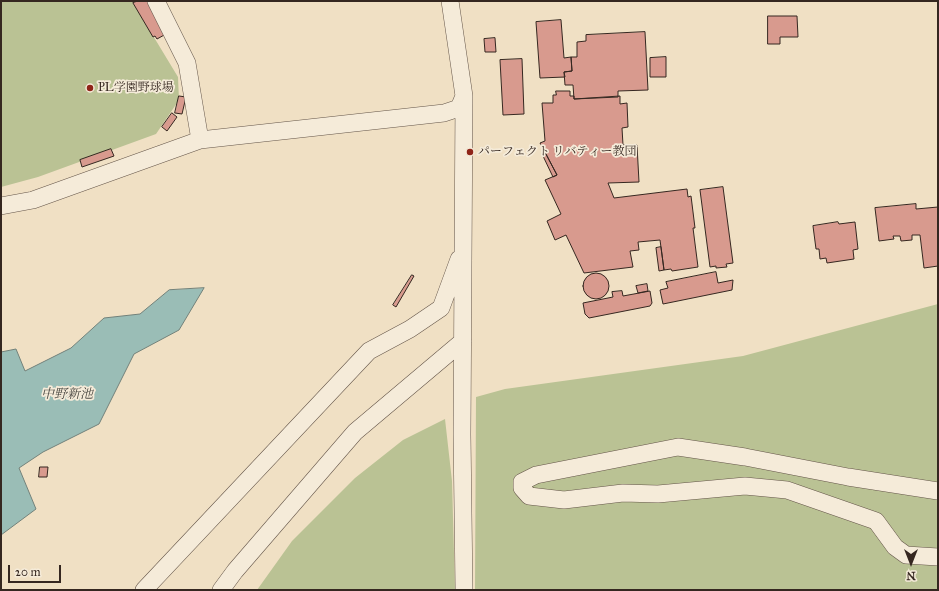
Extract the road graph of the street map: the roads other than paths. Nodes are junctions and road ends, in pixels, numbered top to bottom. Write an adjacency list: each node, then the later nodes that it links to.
1 (156, 1): 4 (lane)
2 (450, 1): 3 (lane)
3 (464, 96): 4 (lane); 6 (lane)
4 (200, 140): 5 (lane)
5 (1, 206)
6 (463, 248): 7 (lane); 10 (lane)
7 (462, 342): 11 (lane); 12 (lane)
8 (938, 491): 9 (lane)
9 (938, 556)
10 (144, 590)
11 (221, 590)
12 (464, 590)

